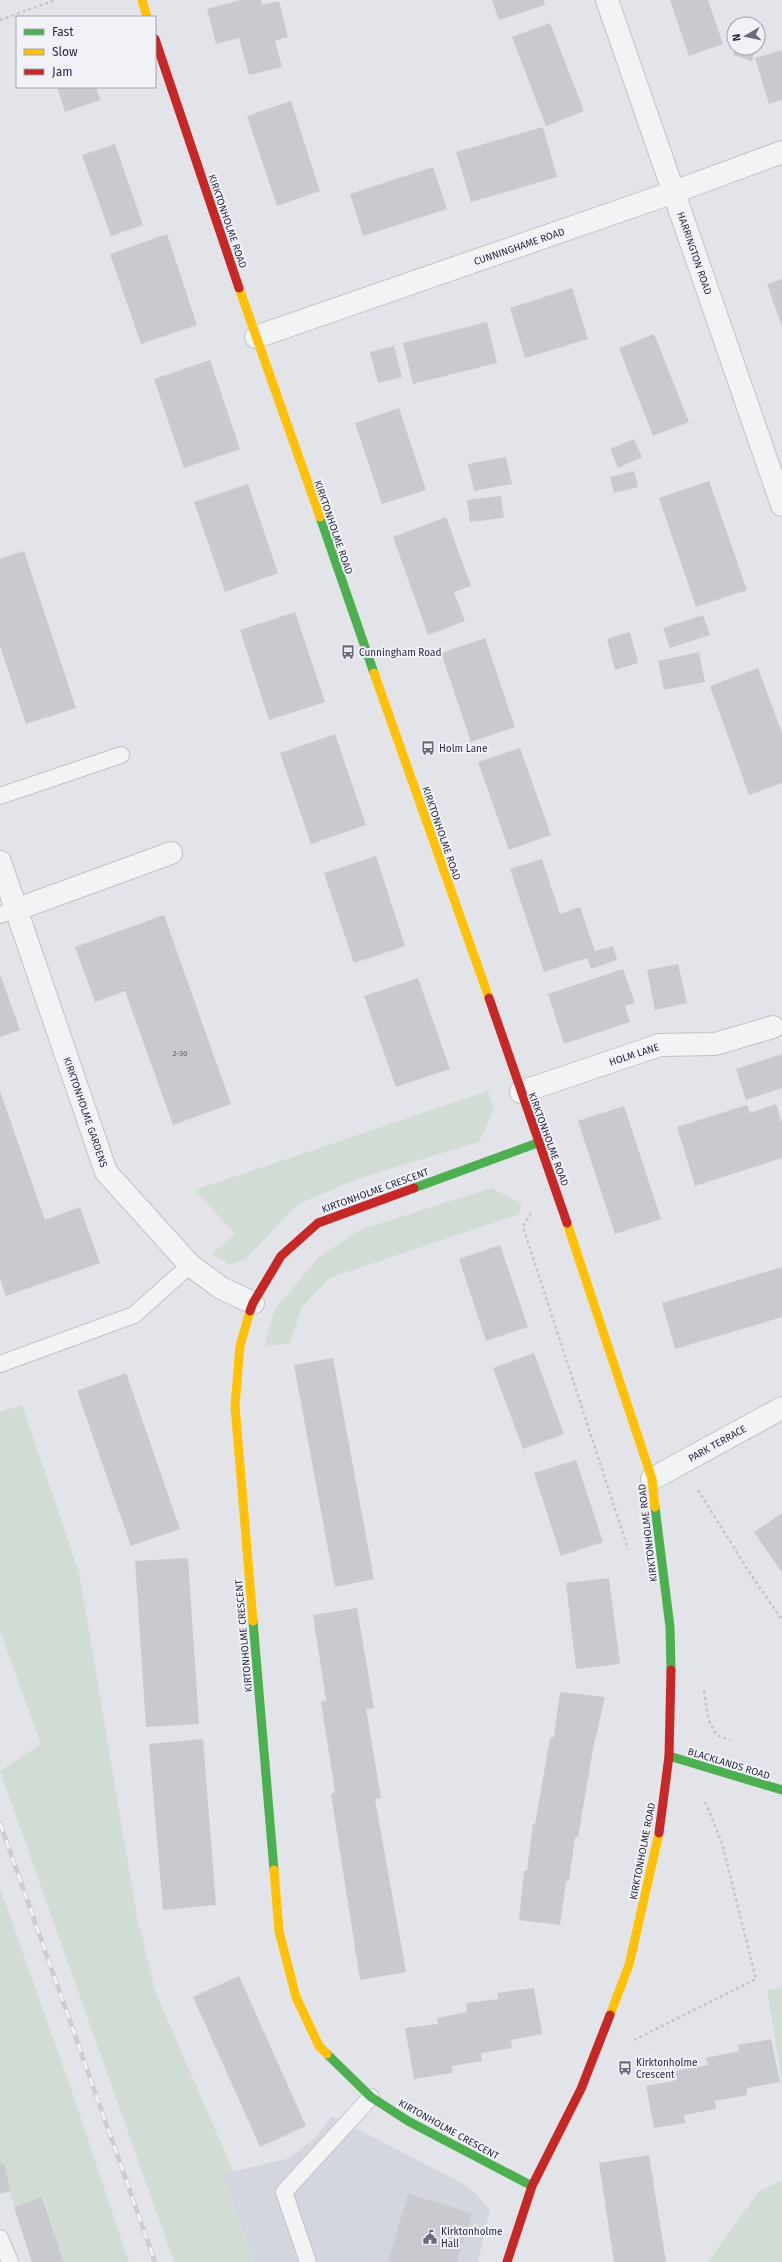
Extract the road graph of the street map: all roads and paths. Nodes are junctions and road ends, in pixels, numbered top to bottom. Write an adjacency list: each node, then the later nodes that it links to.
1 (56, 0): 5 (path)
2 (142, 0): 4 (street)
3 (608, 0): 8 (street, HARRINGTON ROAD)
4 (147, 16)
5 (0, 20)
6 (156, 42): 9 (street, KIRKTONHOLME ROAD)
7 (782, 152): 8 (street, CUNNINGHAME ROAD)
8 (674, 192): 9 (street, CUNNINGHAME ROAD); 10 (street, HARRINGTON ROAD)
9 (256, 337): 17 (street, KIRKTONHOLME ROAD)
10 (782, 505)
11 (121, 755): 12 (lane)
12 (0, 796)
13 (171, 853): 15 (street)
14 (0, 862): 15 (street, KIRKTONHOLME GARDENS)
15 (8, 912): 20 (street, KIRKTONHOLME GARDENS)
16 (773, 1027): 17 (street, HOLM LANE)
17 (521, 1092): 18 (street, KIRKTONHOLME ROAD)
18 (540, 1142): 19 (street, KIRKTONHOLME ROAD); 21 (street, KIRTONHOLME CRESCENT)
19 (550, 1175): 25 (street, KIRKTONHOLME ROAD); 26 (path)
20 (190, 1265): 21 (street, KIRKTONHOLME GARDENS); 22 (lane)
21 (253, 1303): 33 (street, KIRTONHOLME CRESCENT)
22 (0, 1364)
23 (782, 1408): 24 (street, PARK TERRACE)
24 (682, 1463): 25 (street, PARK TERRACE); 27 (path)
25 (652, 1479): 29 (street, KIRKTONHOLME ROAD)
26 (629, 1552)
27 (782, 1620)
28 (716, 1735): 30 (path)
29 (669, 1756): 30 (street, BLACKLANDS ROAD); 32 (street, KIRKTONHOLME ROAD)
30 (689, 1762): 31 (street, BLACKLANDS ROAD); 32 (path)
31 (782, 1790)
32 (592, 2061): 34 (street, KIRKTONHOLME ROAD)
33 (371, 2097): 34 (street, KIRTONHOLME CRESCENT); 37 (lane)
34 (532, 2186): 38 (street, KIRKTONHOLME ROAD)
35 (0, 2238): 36 (lane)
36 (10, 2262)
37 (308, 2262)
38 (507, 2262)

